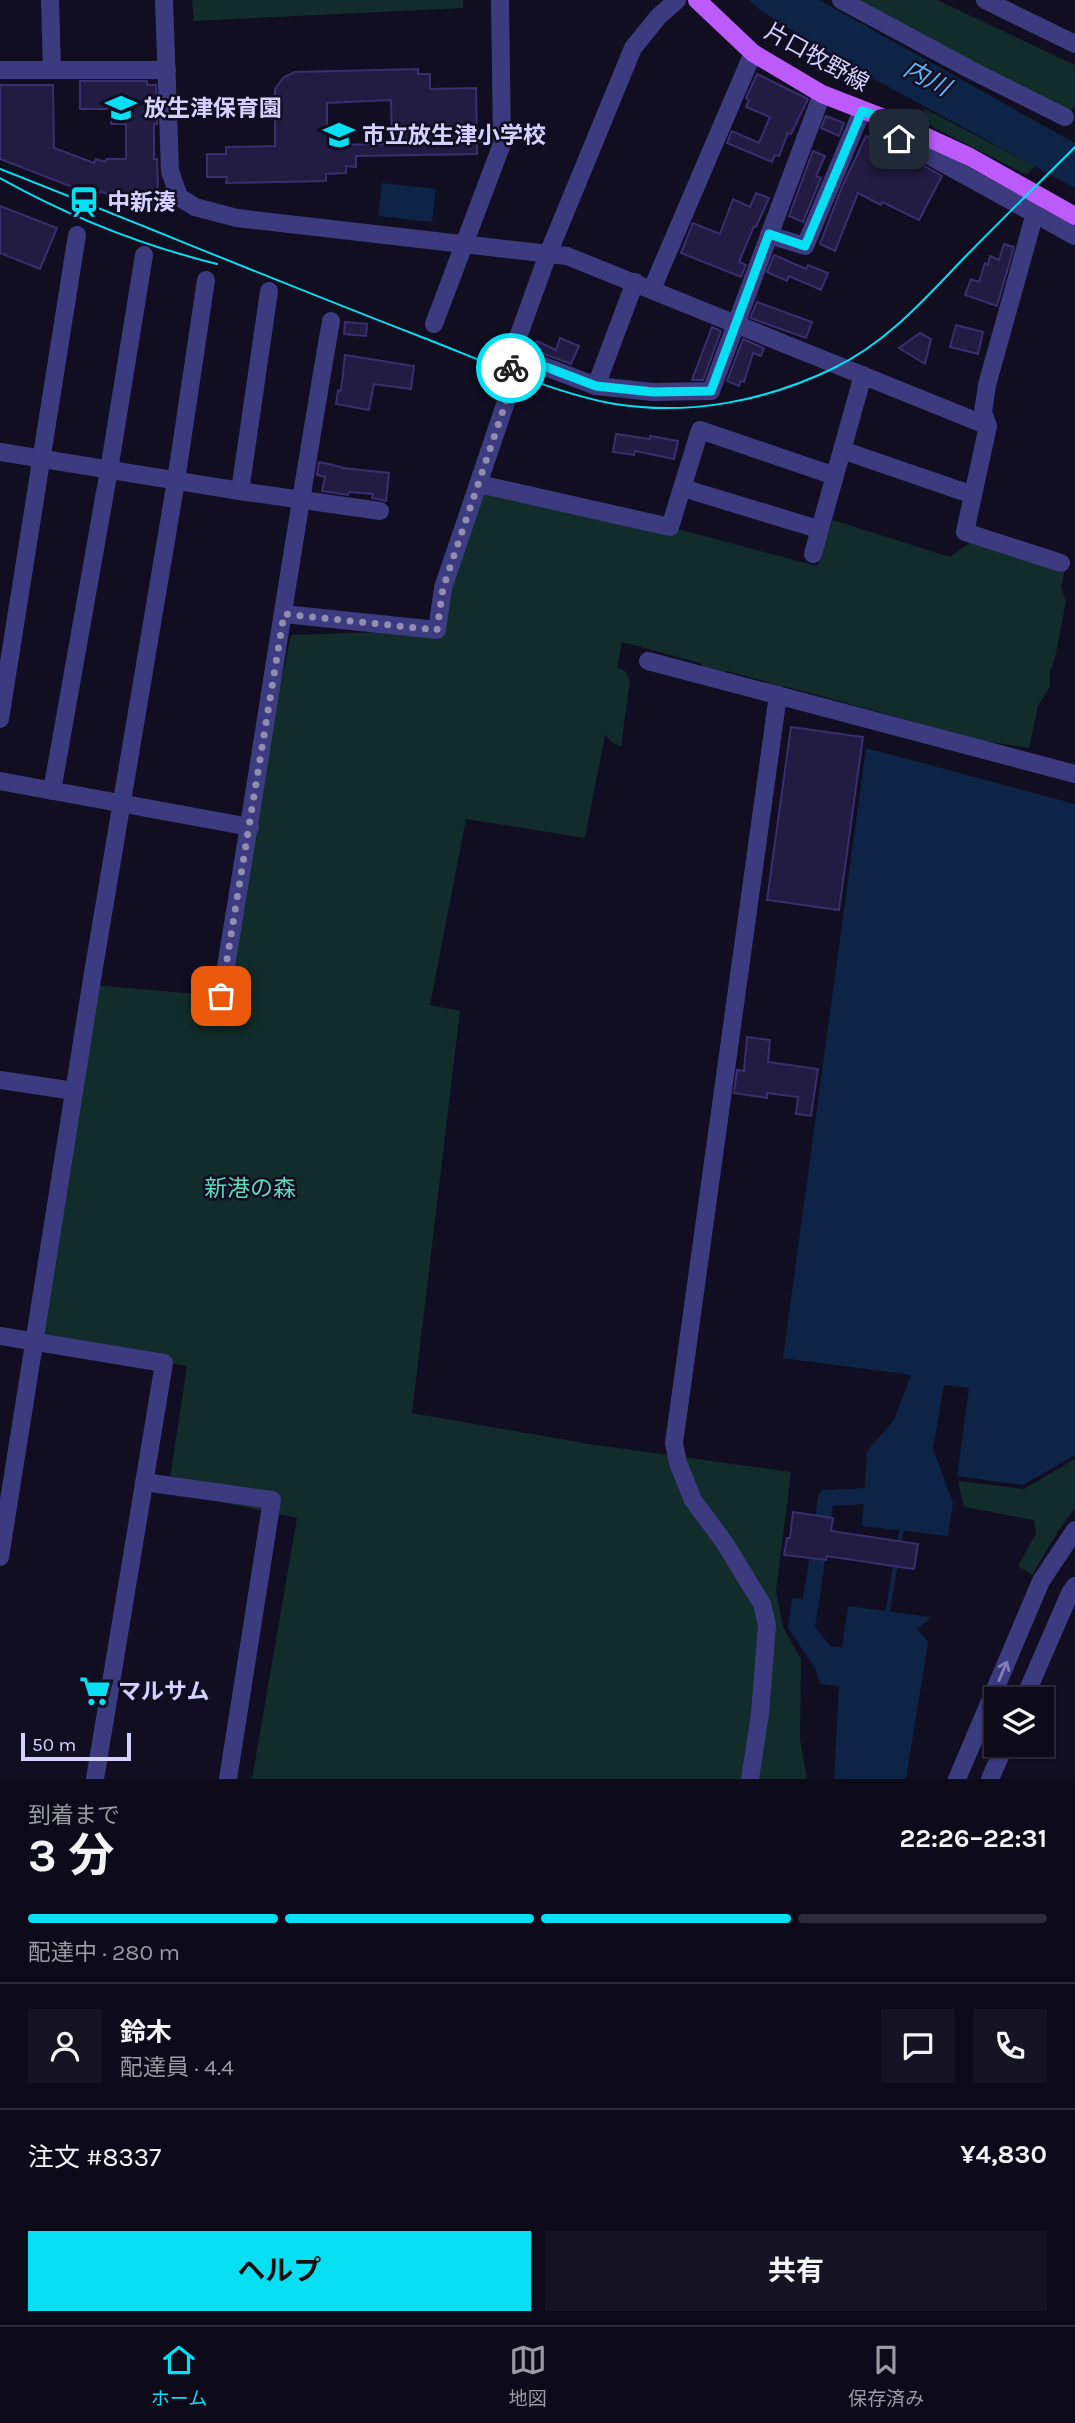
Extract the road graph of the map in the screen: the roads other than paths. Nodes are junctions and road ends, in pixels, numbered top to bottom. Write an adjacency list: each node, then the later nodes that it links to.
1 (50, 0): 10 (street)
2 (164, 0): 11 (street)
3 (500, 0): 22 (street)
4 (677, 0): 23 (street)
5 (696, 0): 9 (main road, 片口牧野線)
6 (841, 0): 15 (street)
7 (985, 0): 8 (street)
8 (1075, 44)
9 (753, 52): 13 (main road, 片口牧野線); 27 (street)
10 (52, 70): 11 (street); 12 (street)
11 (167, 70): 22 (street)
12 (0, 71)
13 (822, 94): 14 (main road, 片口牧野線); 19 (street)
14 (862, 111): 16 (main road, 片口牧野線); 19 (street)
15 (1065, 117)
16 (894, 122): 17 (street); 18 (main road, 片口牧野線)
17 (1035, 213): 21 (street); 35 (street)
18 (1075, 216)
19 (769, 234): 31 (street)
20 (77, 235): 38 (street)
21 (1075, 236)
22 (465, 246): 23 (street); 30 (street)
23 (548, 254): 26 (street); 32 (street)
24 (144, 256): 39 (street)
25 (206, 280): 41 (street)
26 (635, 282): 27 (street); 34 (street)
27 (652, 289): 31 (street)
28 (269, 291): 44 (street)
29 (331, 321): 46 (street)
30 (434, 324)
31 (736, 324): 33 (street); 34 (street)
32 (512, 354): 34 (street); 42 (street)
33 (863, 375): 35 (street); 36 (street)
34 (596, 386)
35 (988, 426): 45 (street)
36 (842, 450): 40 (street); 45 (street)
37 (0, 452): 38 (street)
38 (41, 459): 39 (street); 54 (street)
39 (109, 470): 41 (street); 57 (street)
40 (835, 476): 43 (street); 48 (street)
41 (176, 481): 44 (street); 58 (street)
42 (479, 484): 43 (street); 51 (street)
43 (683, 488): 48 (street)
44 (240, 491): 46 (street)
45 (973, 495): 50 (street)
46 (300, 498): 47 (street); 51 (street)
47 (380, 511)
48 (818, 529): 49 (street)
49 (813, 554)
50 (1061, 563)
51 (284, 614): 59 (street)
52 (648, 661): 53 (street)
53 (778, 695): 55 (street); 73 (street)
54 (0, 719)
55 (1075, 774)
56 (0, 781): 57 (street)
57 (52, 790): 58 (street)
58 (123, 804): 59 (street); 62 (street)
59 (250, 827): 60 (street)
60 (221, 996)
61 (0, 1080): 62 (street)
62 (75, 1091): 64 (street)
63 (0, 1336): 64 (street)
64 (35, 1341): 65 (street); 67 (street)
65 (144, 1482): 71 (street); 72 (street)
66 (1075, 1530): 74 (street, one-way to 66)
67 (0, 1557)
68 (1075, 1586): 69 (street)
69 (1029, 1687)
70 (999, 1757): 75 (street)
71 (95, 1779)
72 (229, 1779)
73 (750, 1779)
74 (957, 1779)
75 (990, 1779)

